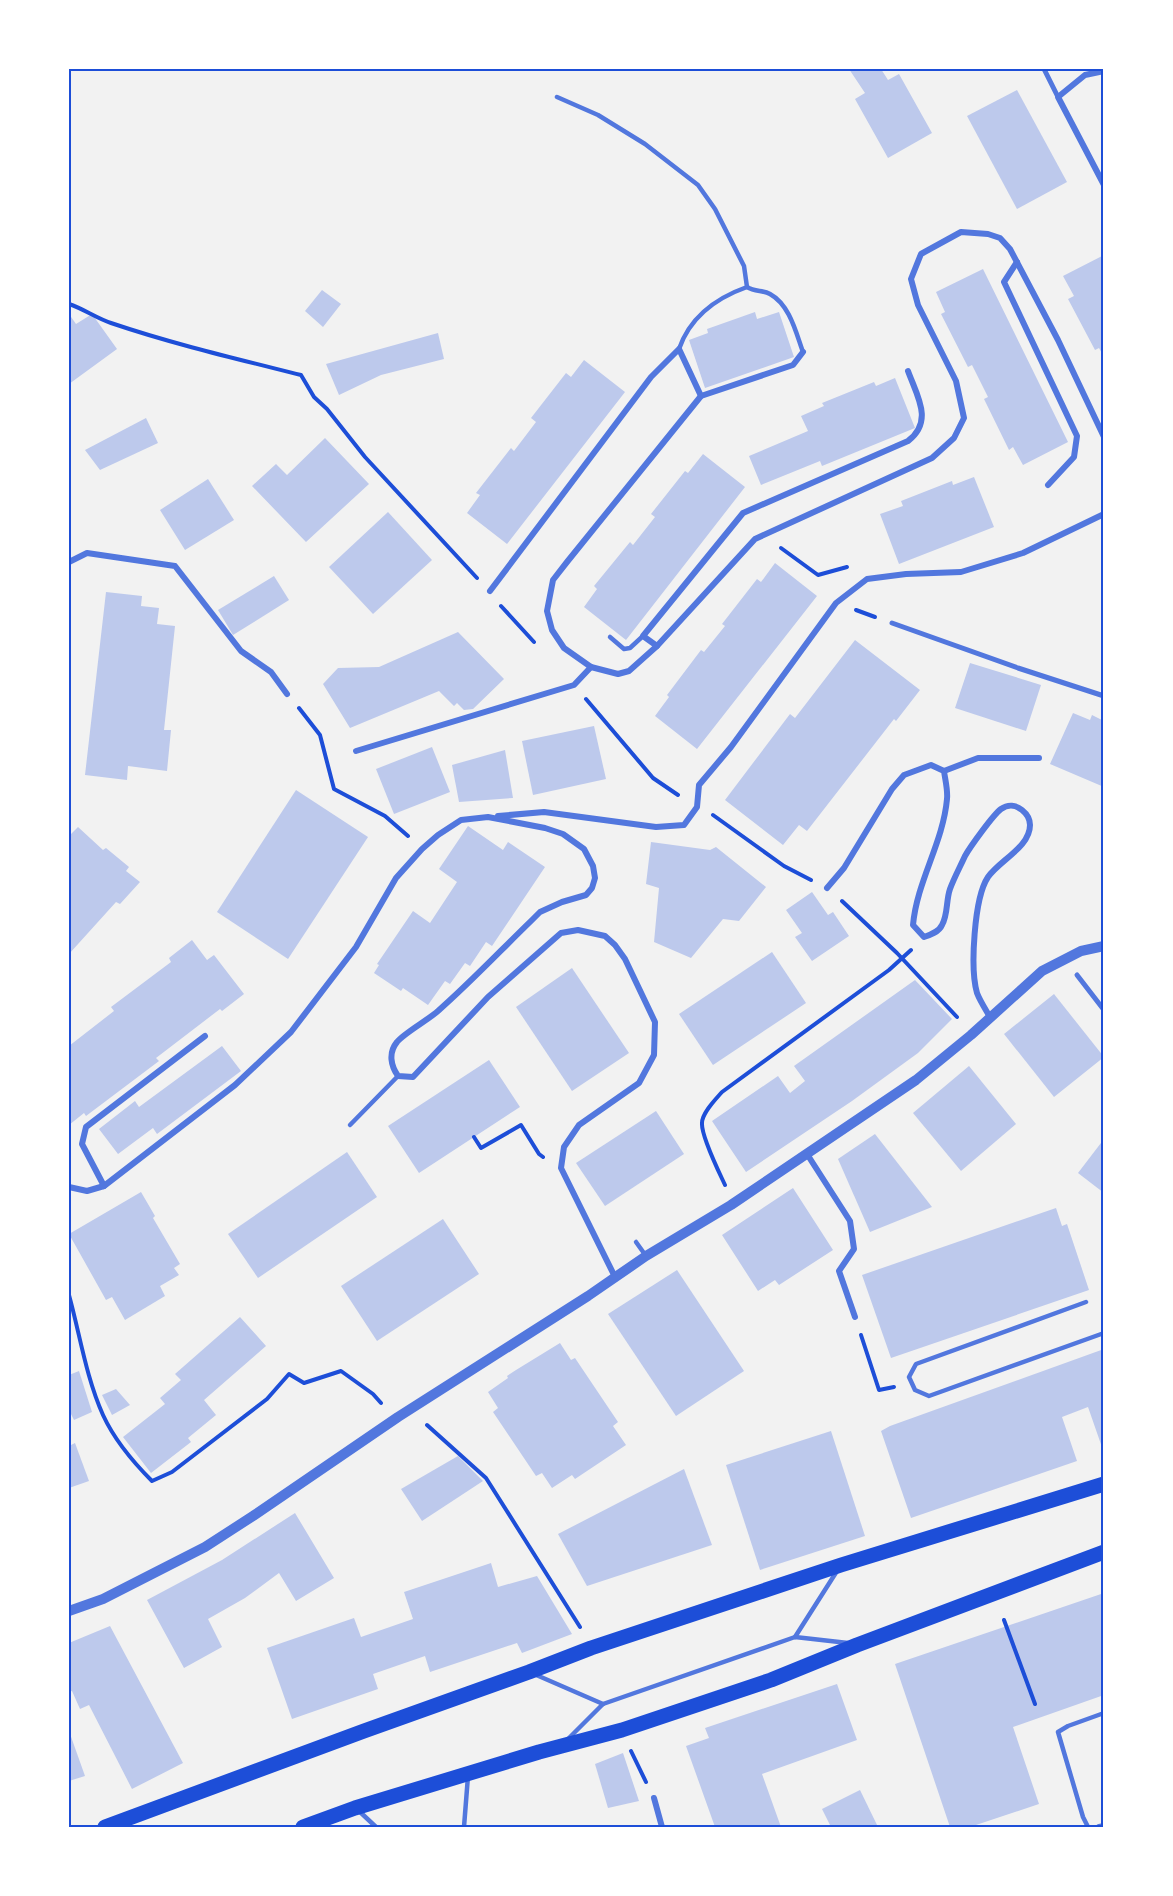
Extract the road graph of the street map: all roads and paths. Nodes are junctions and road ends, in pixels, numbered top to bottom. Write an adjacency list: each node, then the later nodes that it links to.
1 (1044, 69): 4 (street)
2 (1104, 71): 4 (street)
3 (557, 97): 7 (lane)
4 (1058, 97): 5 (street)
5 (1104, 185)
6 (1017, 262): 13 (street); 14 (street); 16 (street)
7 (747, 287): 9 (lane); 10 (lane)
8 (69, 304): 19 (path)
9 (679, 349): 12 (street); 19 (street)
10 (803, 352): 12 (street)
11 (908, 371): 22 (street)
12 (701, 396): 26 (street)
13 (1104, 437)
14 (1048, 485)
15 (1104, 514): 18 (street)
16 (764, 535): 18 (path); 25 (street)
17 (69, 562): 28 (street)
18 (867, 579): 20 (street)
19 (490, 591): 24 (path)
20 (836, 603): 21 (path); 33 (street)
21 (892, 623): 29 (street)
22 (643, 636): 23 (lane); 25 (street)
23 (610, 637)
24 (536, 644)
25 (657, 646): 26 (street)
26 (591, 668): 27 (street)
27 (574, 685): 30 (street); 33 (path)
28 (287, 694): 35 (path)
29 (1104, 696)
30 (356, 751)
31 (1039, 758): 32 (street)
32 (944, 771): 36 (street); 37 (street)
33 (697, 807): 34 (street)
34 (488, 817): 35 (street); 43 (street)
35 (422, 849): 48 (street)
36 (827, 888)
37 (924, 937): 41 (street); 50 (path)
38 (1104, 946): 41 (street)
39 (1077, 975): 40 (street)
40 (1104, 1010)
41 (990, 1017): 46 (street)
42 (206, 1036): 48 (street)
43 (398, 1076): 44 (lane); 47 (street)
44 (351, 1125)
45 (474, 1137): 47 (path)
46 (807, 1154): 52 (street); 56 (street)
47 (561, 1168): 53 (street)
48 (104, 1186): 49 (street)
49 (69, 1187)
50 (726, 1189)
51 (636, 1242): 52 (lane)
52 (646, 1256): 53 (street)
53 (615, 1277): 64 (street)
54 (69, 1295): 59 (path)
55 (1086, 1302): 58 (lane)
56 (855, 1317): 58 (path)
57 (1104, 1333): 58 (lane)
58 (912, 1382)
59 (384, 1406)
60 (427, 1425): 66 (path)
61 (1104, 1484): 63 (main road)
62 (1104, 1552): 68 (main road)
63 (841, 1564): 67 (lane); 69 (main road)
64 (69, 1611)
65 (1004, 1620): 71 (path)
66 (585, 1635)
67 (795, 1637): 68 (lane); 70 (lane)
68 (857, 1645): 73 (main road)
69 (529, 1672): 70 (lane); 78 (main road)
70 (603, 1704): 73 (lane)
71 (1035, 1704)
72 (1104, 1713): 83 (lane)
73 (560, 1746): 74 (main road)
74 (468, 1773): 76 (main road); 81 (lane)
75 (654, 1798): 82 (street)
76 (355, 1808): 79 (main road); 80 (lane)
77 (1104, 1826): 84 (street)
78 (105, 1827)
79 (303, 1827)
80 (376, 1827)
81 (464, 1827)
82 (662, 1827)
83 (1088, 1827)
84 (1099, 1827)

